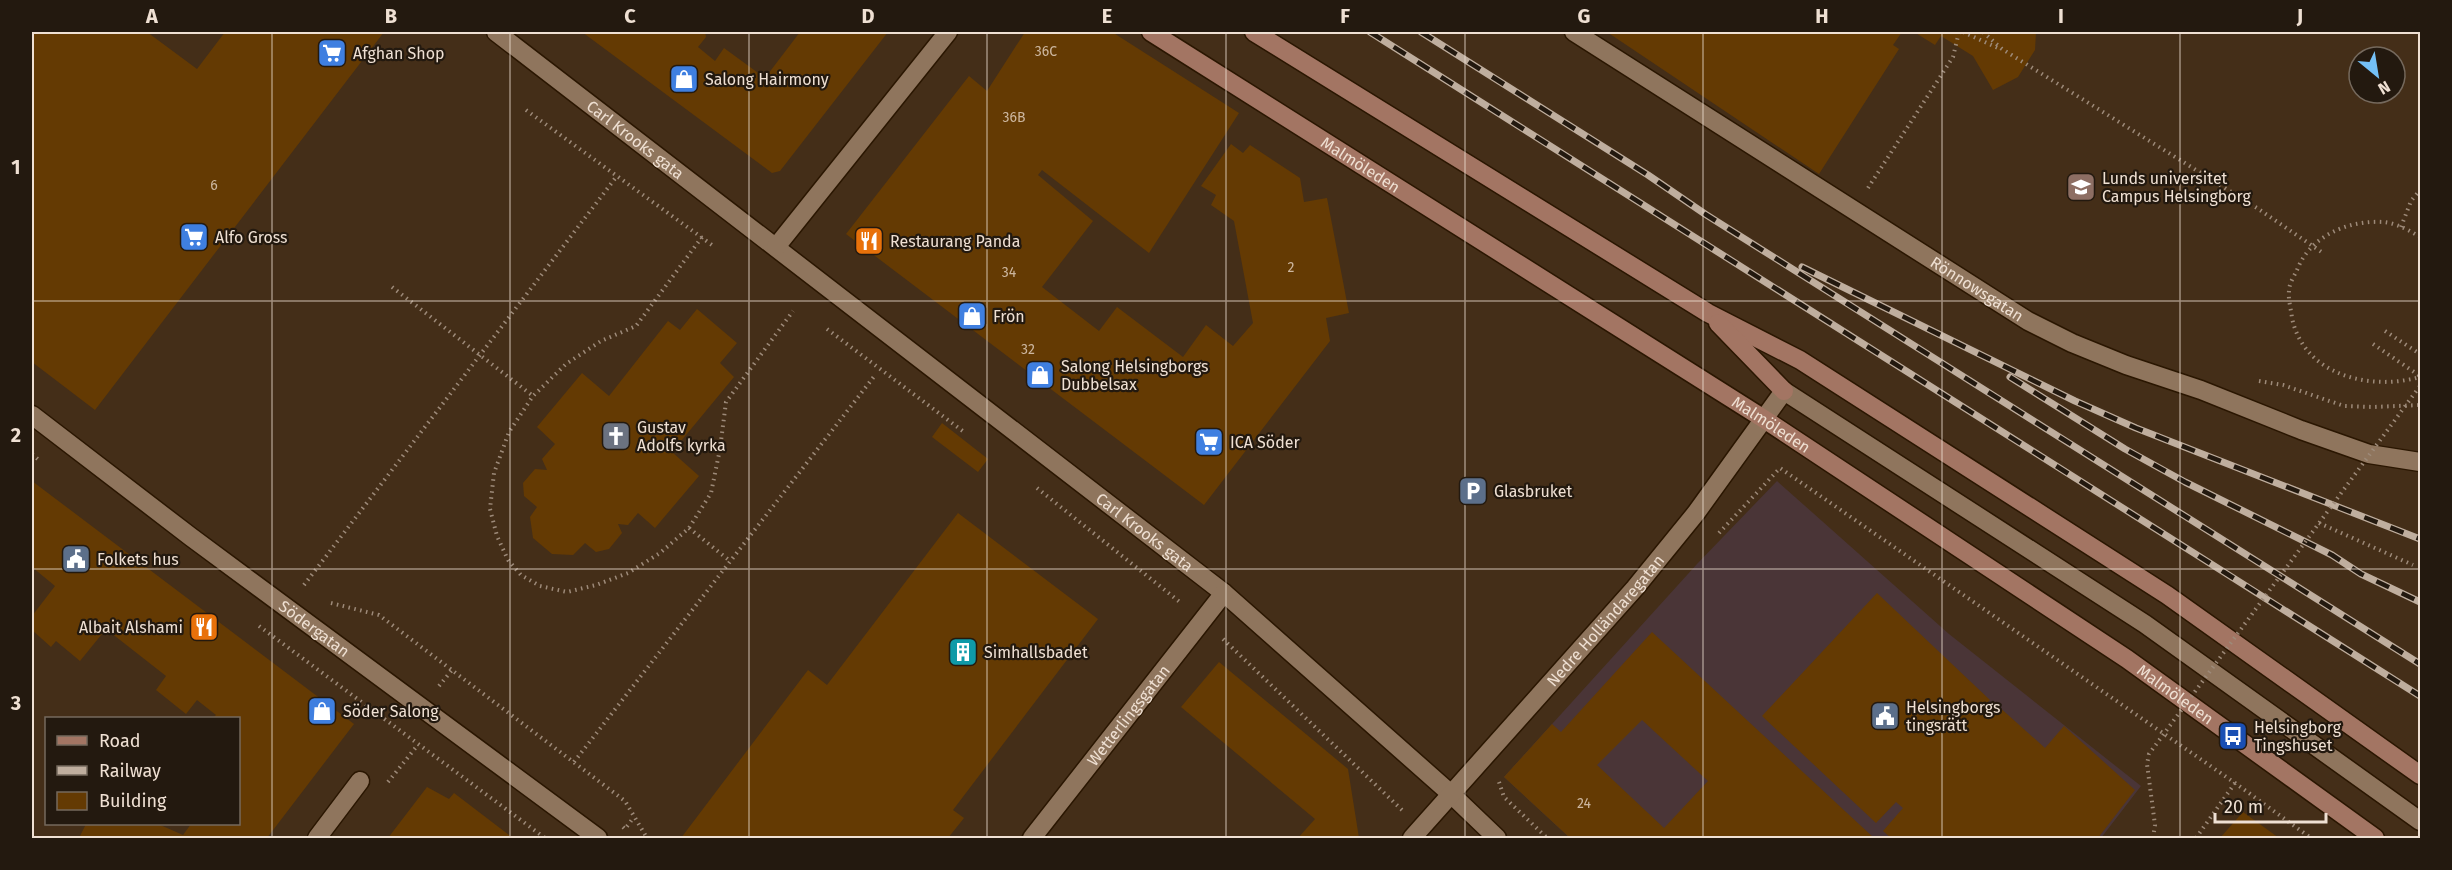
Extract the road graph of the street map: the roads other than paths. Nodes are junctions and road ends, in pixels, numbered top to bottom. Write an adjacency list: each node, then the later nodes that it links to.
1 (496, 32): 6 (street, Carl Krooks gata)
2 (948, 32): 6 (street)
3 (1151, 32): 10 (main road, Malmöleden)
4 (1254, 32): 7 (main road)
5 (1574, 32): 11 (street, Rönnowsgatan)
6 (776, 247): 12 (street, Carl Krooks gata)
7 (1708, 313): 8 (main road); 13 (main road)
8 (1784, 391): 10 (street, Nedre Holländaregatan); 16 (street)
9 (32, 415): 19 (street, Södergatan)
10 (1764, 419): 15 (street, Nedre Holländaregatan); 22 (main road, Malmöleden)
11 (2421, 462)
12 (1224, 593): 15 (street, Carl Krooks gata); 20 (street, Wetterlingsgatan)
13 (2421, 775)
14 (360, 781): 18 (street)
15 (1451, 794): 17 (street, Nedre Holländaregatan); 21 (street, Carl Krooks gata)
16 (2421, 821)
17 (1416, 833)
18 (317, 838)
19 (598, 838)
20 (1032, 838)
21 (1497, 838)
22 (2375, 838)

